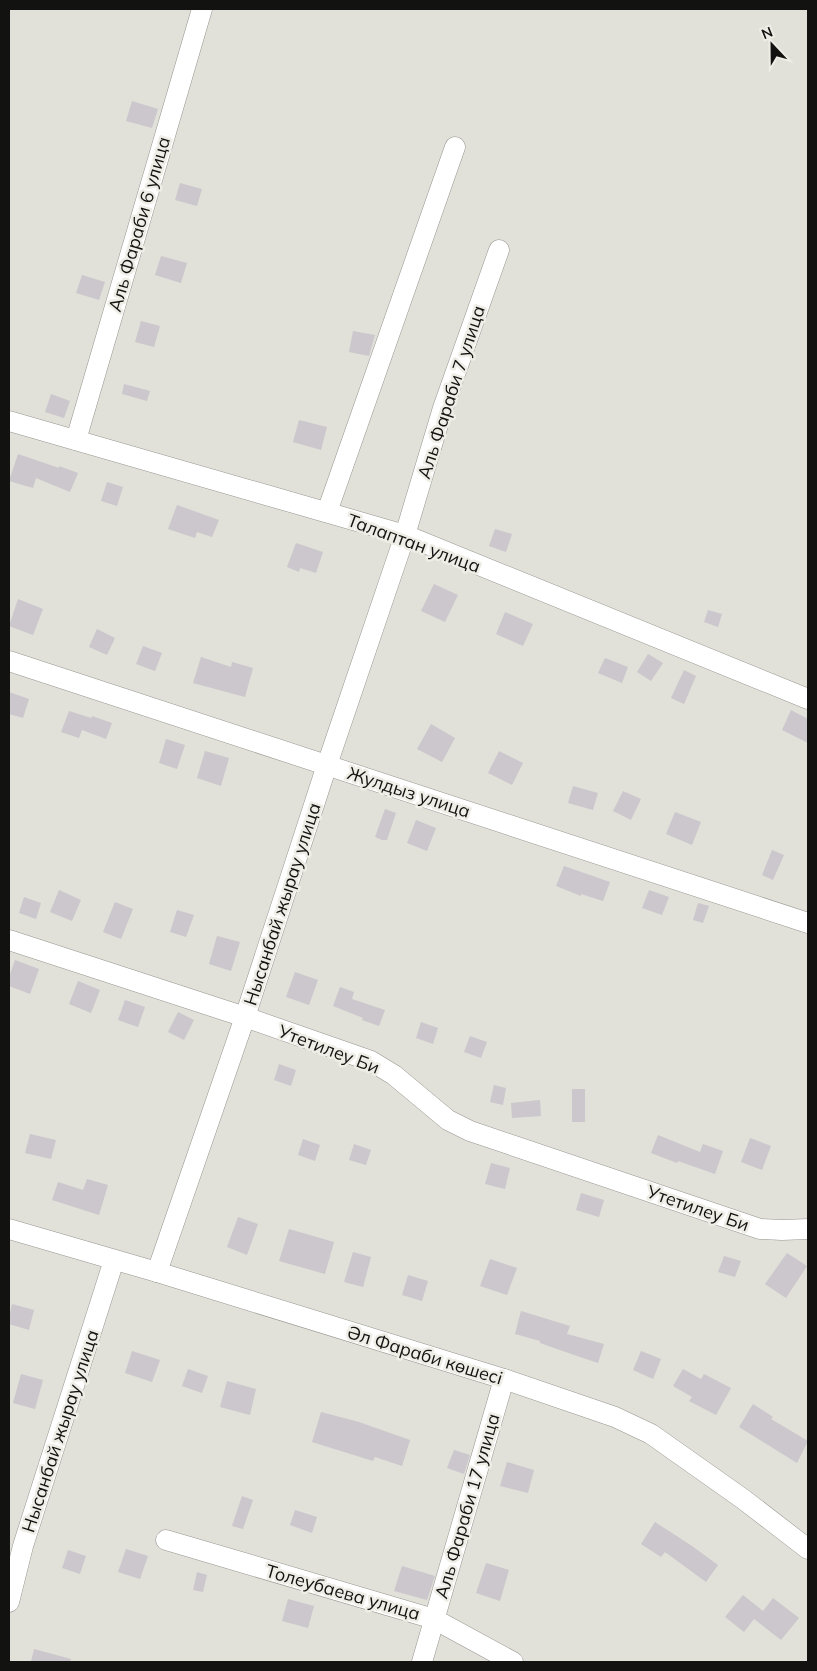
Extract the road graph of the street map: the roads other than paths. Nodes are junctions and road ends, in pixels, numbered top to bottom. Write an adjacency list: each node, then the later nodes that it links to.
1 (202, 9): 5 (street, Аль Фараби 6 улица)
2 (455, 147): 6 (street)
3 (499, 250): 7 (street, Аль Фараби 7 улица)
4 (9, 421): 5 (street, Талаптан улица)
5 (76, 440): 6 (street, Талаптан улица)
6 (327, 512): 7 (street, Талаптан улица)
7 (405, 535): 9 (street, Талаптан улица); 10 (street, Нысанбай жырау улица)
8 (9, 661): 10 (street, Жулдыз улица)
9 (808, 699)
10 (327, 765): 11 (street, Жулдыз улица); 13 (street, Нысанбай жырау улица)
11 (808, 923)
12 (9, 940): 13 (street, Утетилеу Би)
13 (245, 1017): 15 (street, Утетилеу Би); 17 (street, Нысанбай жырау улица)
14 (9, 1229): 16 (street, Әл Фараби көшесі)
15 (808, 1229)
16 (114, 1260): 17 (street, Әл Фараби көшесі); 21 (street, Нысанбай жырау улица)
17 (157, 1272): 18 (street, Әл Фараби көшесі)
18 (504, 1379): 20 (street, Әл Фараби көшесі); 22 (street, Аль Фараби 17 улица)
19 (166, 1540): 22 (street, Толеубаева улица)
20 (806, 1540)
21 (9, 1602)
22 (434, 1619): 23 (street, Аль Фараби 17 улица); 24 (street, Толеубаева улица)
23 (422, 1662)
24 (513, 1662)

